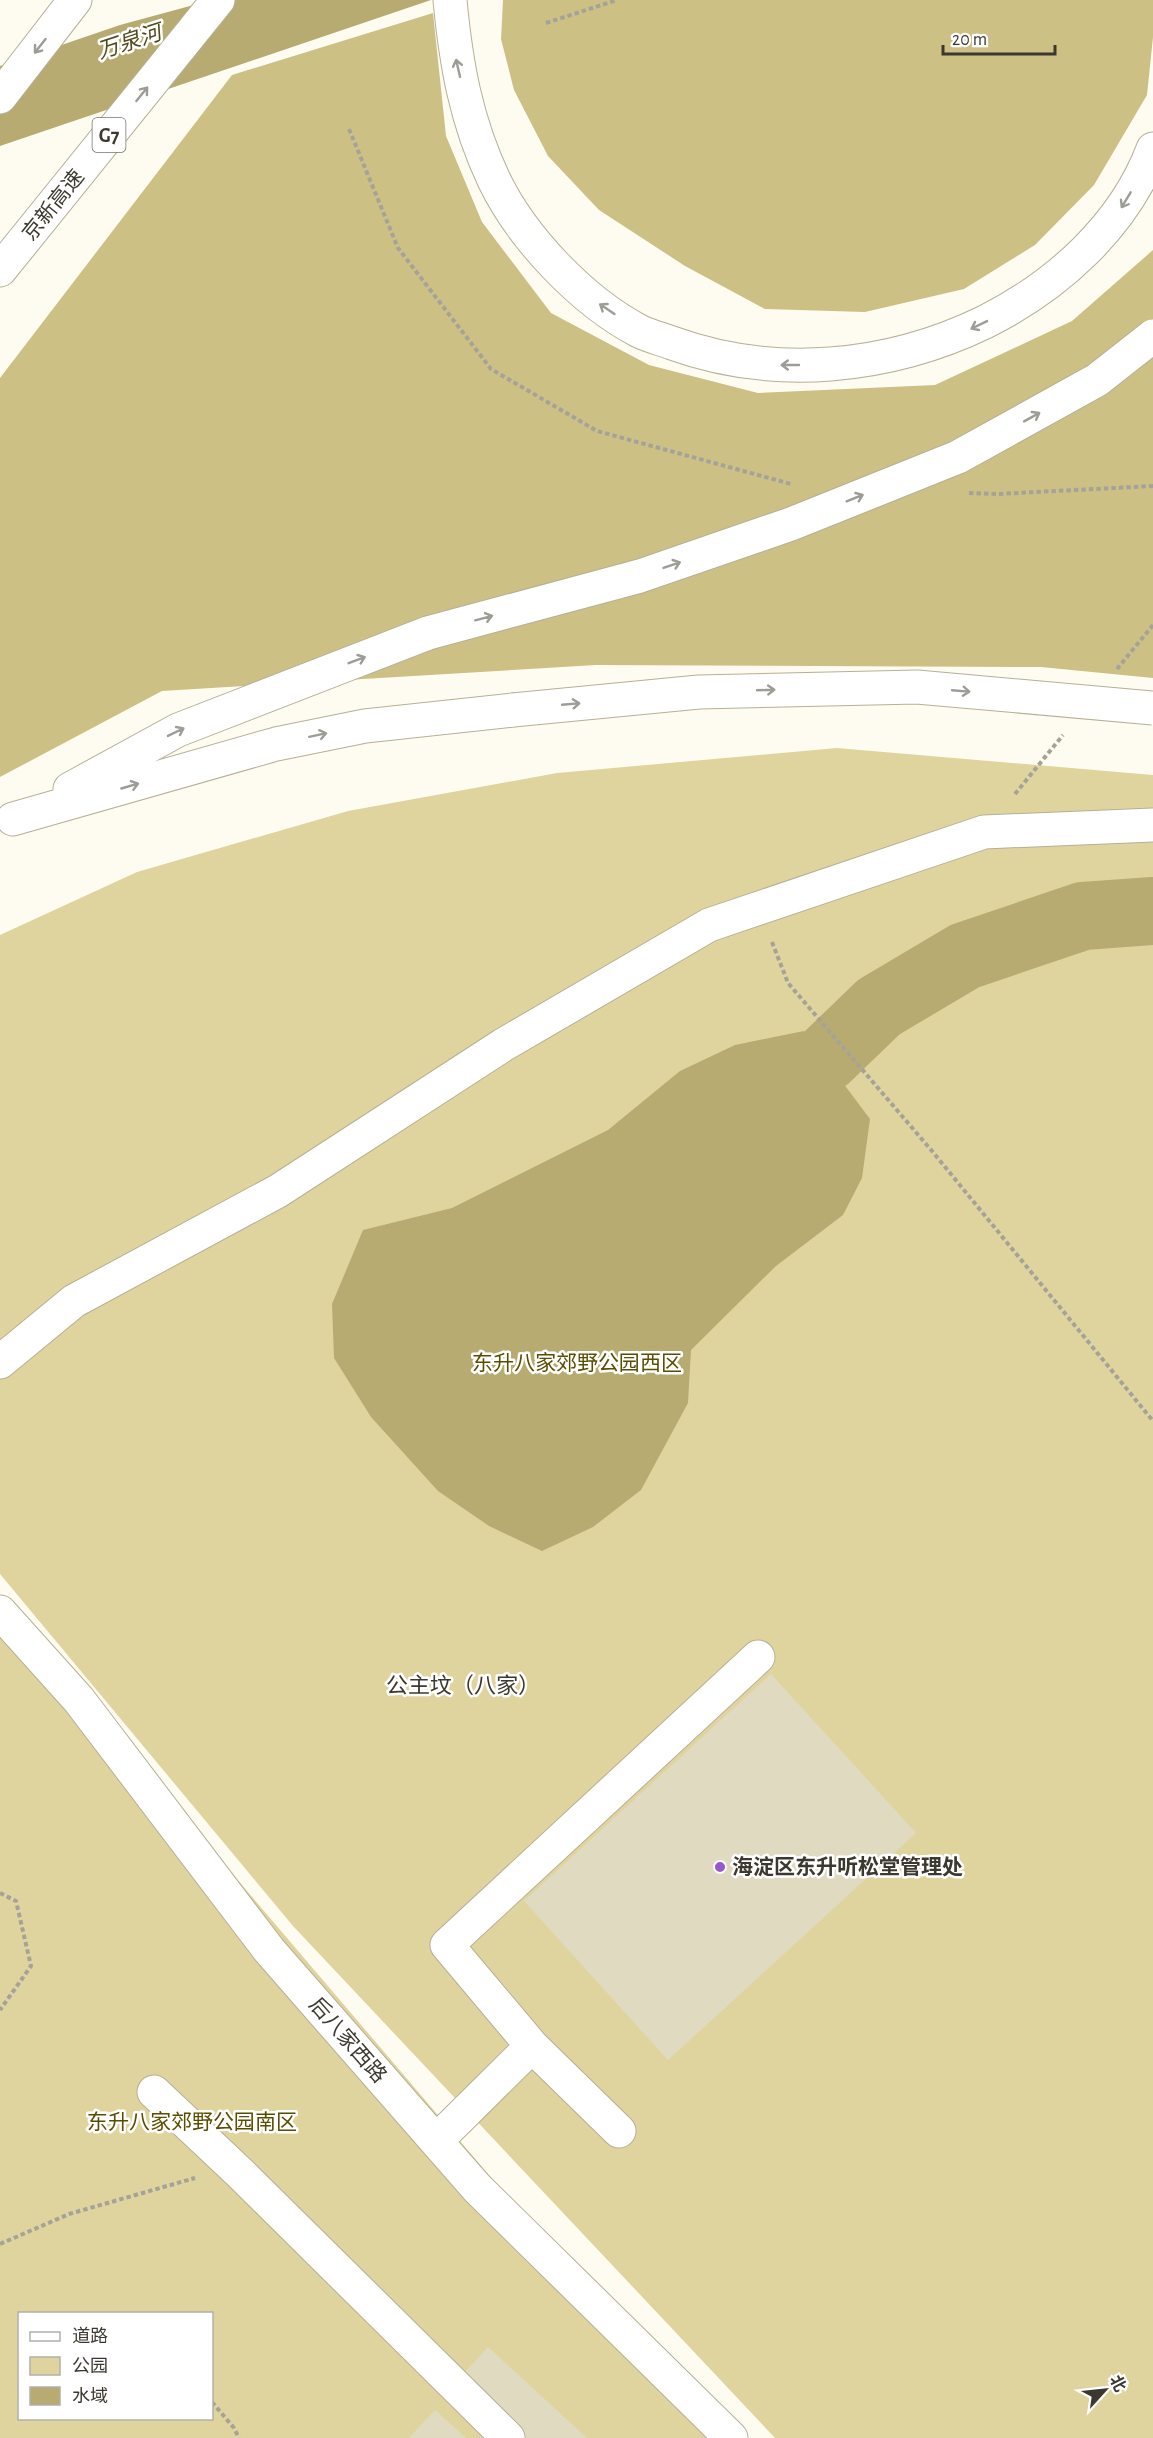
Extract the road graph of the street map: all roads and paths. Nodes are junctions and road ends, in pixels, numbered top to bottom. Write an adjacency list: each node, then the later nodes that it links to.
1 (75, 0): 6 (main road, one-way to 6)
2 (218, 0): 9 (main road, 京新高速 / G7, one-way to 2)
3 (450, 0): 8 (main road, one-way to 3)
4 (617, 0): 5 (path)
5 (546, 23)
6 (0, 97)
7 (349, 129): 11 (path)
8 (1153, 149)
9 (0, 270)
10 (1153, 336): 15 (main road, one-way to 10, bridge)
11 (798, 486)
12 (1153, 486): 13 (path)
13 (962, 493)
14 (1153, 708): 15 (main road, one-way to 14, bridge)
15 (6, 823)
16 (1153, 825): 17 (main road)
17 (758, 908): 18 (main road); 19 (path)
18 (0, 1362)
19 (1153, 1421)
20 (0, 1612): 27 (main road, 后八家西路)
21 (758, 1657): 24 (main road)
22 (0, 1893): 23 (path)
23 (0, 2010)
24 (532, 2046): 26 (main road); 27 (main road)
25 (154, 2092): 28 (main road)
26 (619, 2131)
27 (436, 2141): 33 (main road, 后八家西路)
28 (234, 2168): 29 (path); 32 (main road)
29 (0, 2244)
30 (213, 2403): 31 (path)
31 (239, 2438)
32 (508, 2438)
33 (731, 2438)

